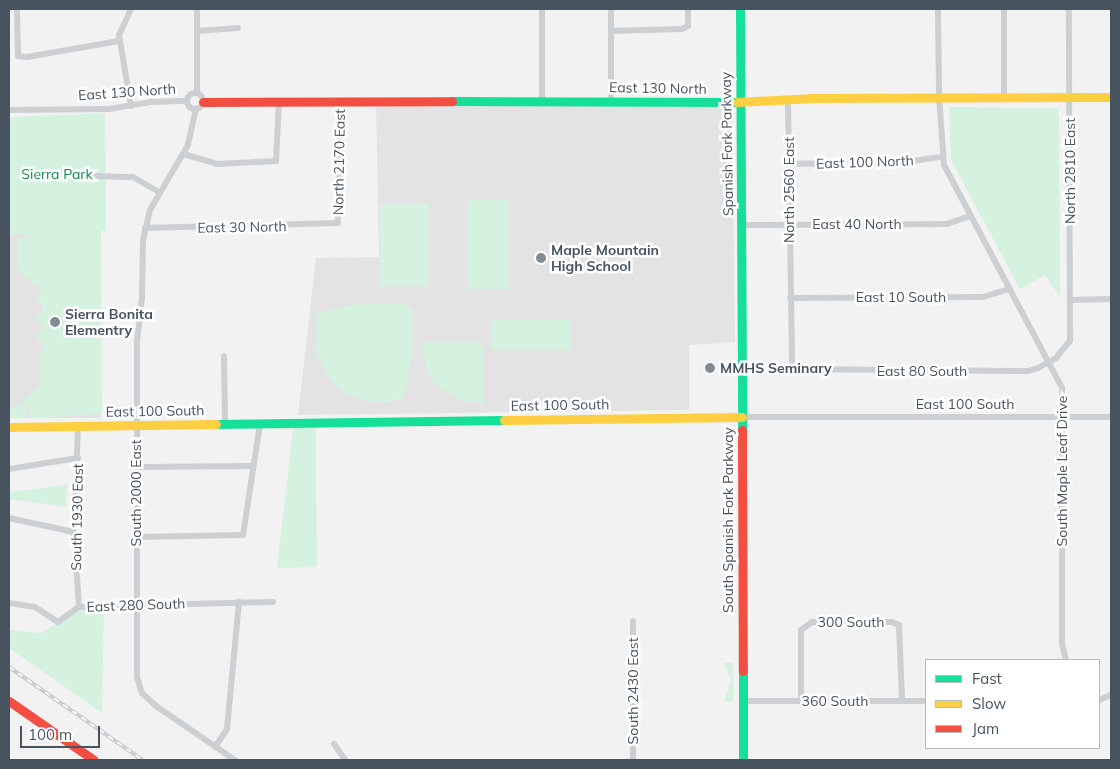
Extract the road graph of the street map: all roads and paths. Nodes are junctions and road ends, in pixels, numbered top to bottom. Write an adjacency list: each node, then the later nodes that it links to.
1 (16, 9): 14 (street)
2 (131, 9): 14 (street)
3 (197, 9): 12 (street)
4 (542, 9): 20 (street)
5 (611, 9): 13 (street)
6 (688, 9): 13 (street)
7 (740, 9): 26 (main road, Spanish Fork Parkway)
8 (938, 9): 16 (street)
9 (1004, 9): 17 (street)
10 (1069, 9): 18 (street, North 2810 East)
11 (238, 28): 12 (street)
12 (197, 31): 15 (street)
13 (611, 31): 21 (street)
14 (119, 40): 28 (street)
15 (197, 93): 22 (street); 25 (street)
16 (939, 97): 17 (main road, East 130 North); 27 (main road, East 130 North); 32 (street)
17 (1004, 97): 18 (main road, East 130 North)
18 (1070, 97): 19 (main road, East 130 North); 45 (street, North 2810 East)
19 (1111, 97)
20 (542, 100): 21 (main road, East 130 North); 24 (main road, East 130 North)
21 (611, 100): 26 (main road, East 130 North)
22 (187, 101): 28 (street, East 130 North); 29 (street)
23 (279, 101): 24 (main road, East 130 North); 25 (main road, East 130 North); 31 (street)
24 (340, 101): 37 (street, North 2170 East)
25 (203, 102): 29 (street)
26 (741, 102): 27 (main road, East 130 North); 38 (main road, Spanish Fork Parkway)
27 (788, 102): 33 (street, North 2560 East)
28 (131, 106): 30 (street, East 130 North)
29 (196, 109): 31 (street, South 2000 East)
30 (9, 110)
31 (184, 154): 35 (street, South 2000 East)
32 (941, 157): 33 (street, East 100 North); 36 (street, South Maple Leaf Drive)
33 (789, 164): 39 (street, North 2560 East)
34 (95, 176): 35 (street)
35 (159, 192): 40 (street, South 2000 East)
36 (970, 216): 39 (street, East 40 North); 42 (street, South Maple Leaf Drive)
37 (338, 223): 40 (street, East 30 North)
38 (742, 224): 39 (street, East 40 North); 41 (main road, Spanish Fork Parkway)
39 (789, 224): 43 (street, North 2560 East)
40 (145, 228): 53 (street, South 2000 East)
41 (741, 279): 49 (main road, South Spanish Fork Parkway)
42 (1010, 289): 43 (street, East 10 South); 47 (street, South Maple Leaf Drive)
43 (790, 298): 48 (street, North 2560 East)
44 (1111, 299): 45 (street)
45 (1070, 300): 47 (street, North 2810 East)
46 (224, 356): 52 (street)
47 (1050, 362): 48 (street, East 80 South); 51 (street, South Maple Leaf Drive)
48 (792, 369)
49 (742, 417): 51 (street, East 100 South); 54 (main road, East 100 South); 72 (main road, South Spanish Fork Parkway)
50 (1111, 417): 51 (street, East 100 South)
51 (1062, 418): 70 (street, South Maple Leaf Drive)
52 (224, 423): 53 (main road, East 100 South); 54 (main road, East 100 South)
53 (136, 424): 55 (main road, East 100 South); 59 (street, South 2000 East)
54 (260, 424): 58 (street)
55 (78, 426): 56 (main road, East 100 South); 57 (street, South 1930 East)
56 (9, 427)
57 (78, 458): 60 (street); 62 (street, South 1930 East)
58 (253, 466): 59 (street); 63 (street)
59 (136, 467): 63 (street, South 2000 East)
60 (9, 469)
61 (9, 518): 62 (street)
62 (74, 532): 68 (street, South 1930 East)
63 (136, 537): 67 (street, South 2000 East)
64 (238, 602): 65 (street, East 280 South); 67 (street, East 280 South); 77 (street)
65 (273, 602)
66 (9, 603): 68 (street, East 280 South)
67 (137, 605): 68 (street, East 280 South); 77 (street, South 2000 East)
68 (79, 607)
69 (633, 621): 81 (street, South 2430 East)
70 (1066, 659)
71 (9, 701): 78 (main road)
72 (743, 701): 73 (street, 360 South); 82 (main road, South Spanish Fork Parkway)
73 (801, 701): 74 (street, 360 South); 74 (street, 300 South)
74 (902, 701): 75 (street, 360 South)
75 (925, 701)
76 (334, 744): 80 (street)
77 (215, 746): 79 (street)
78 (94, 760)
79 (235, 760)
80 (344, 760)
81 (633, 760)
82 (743, 760)

